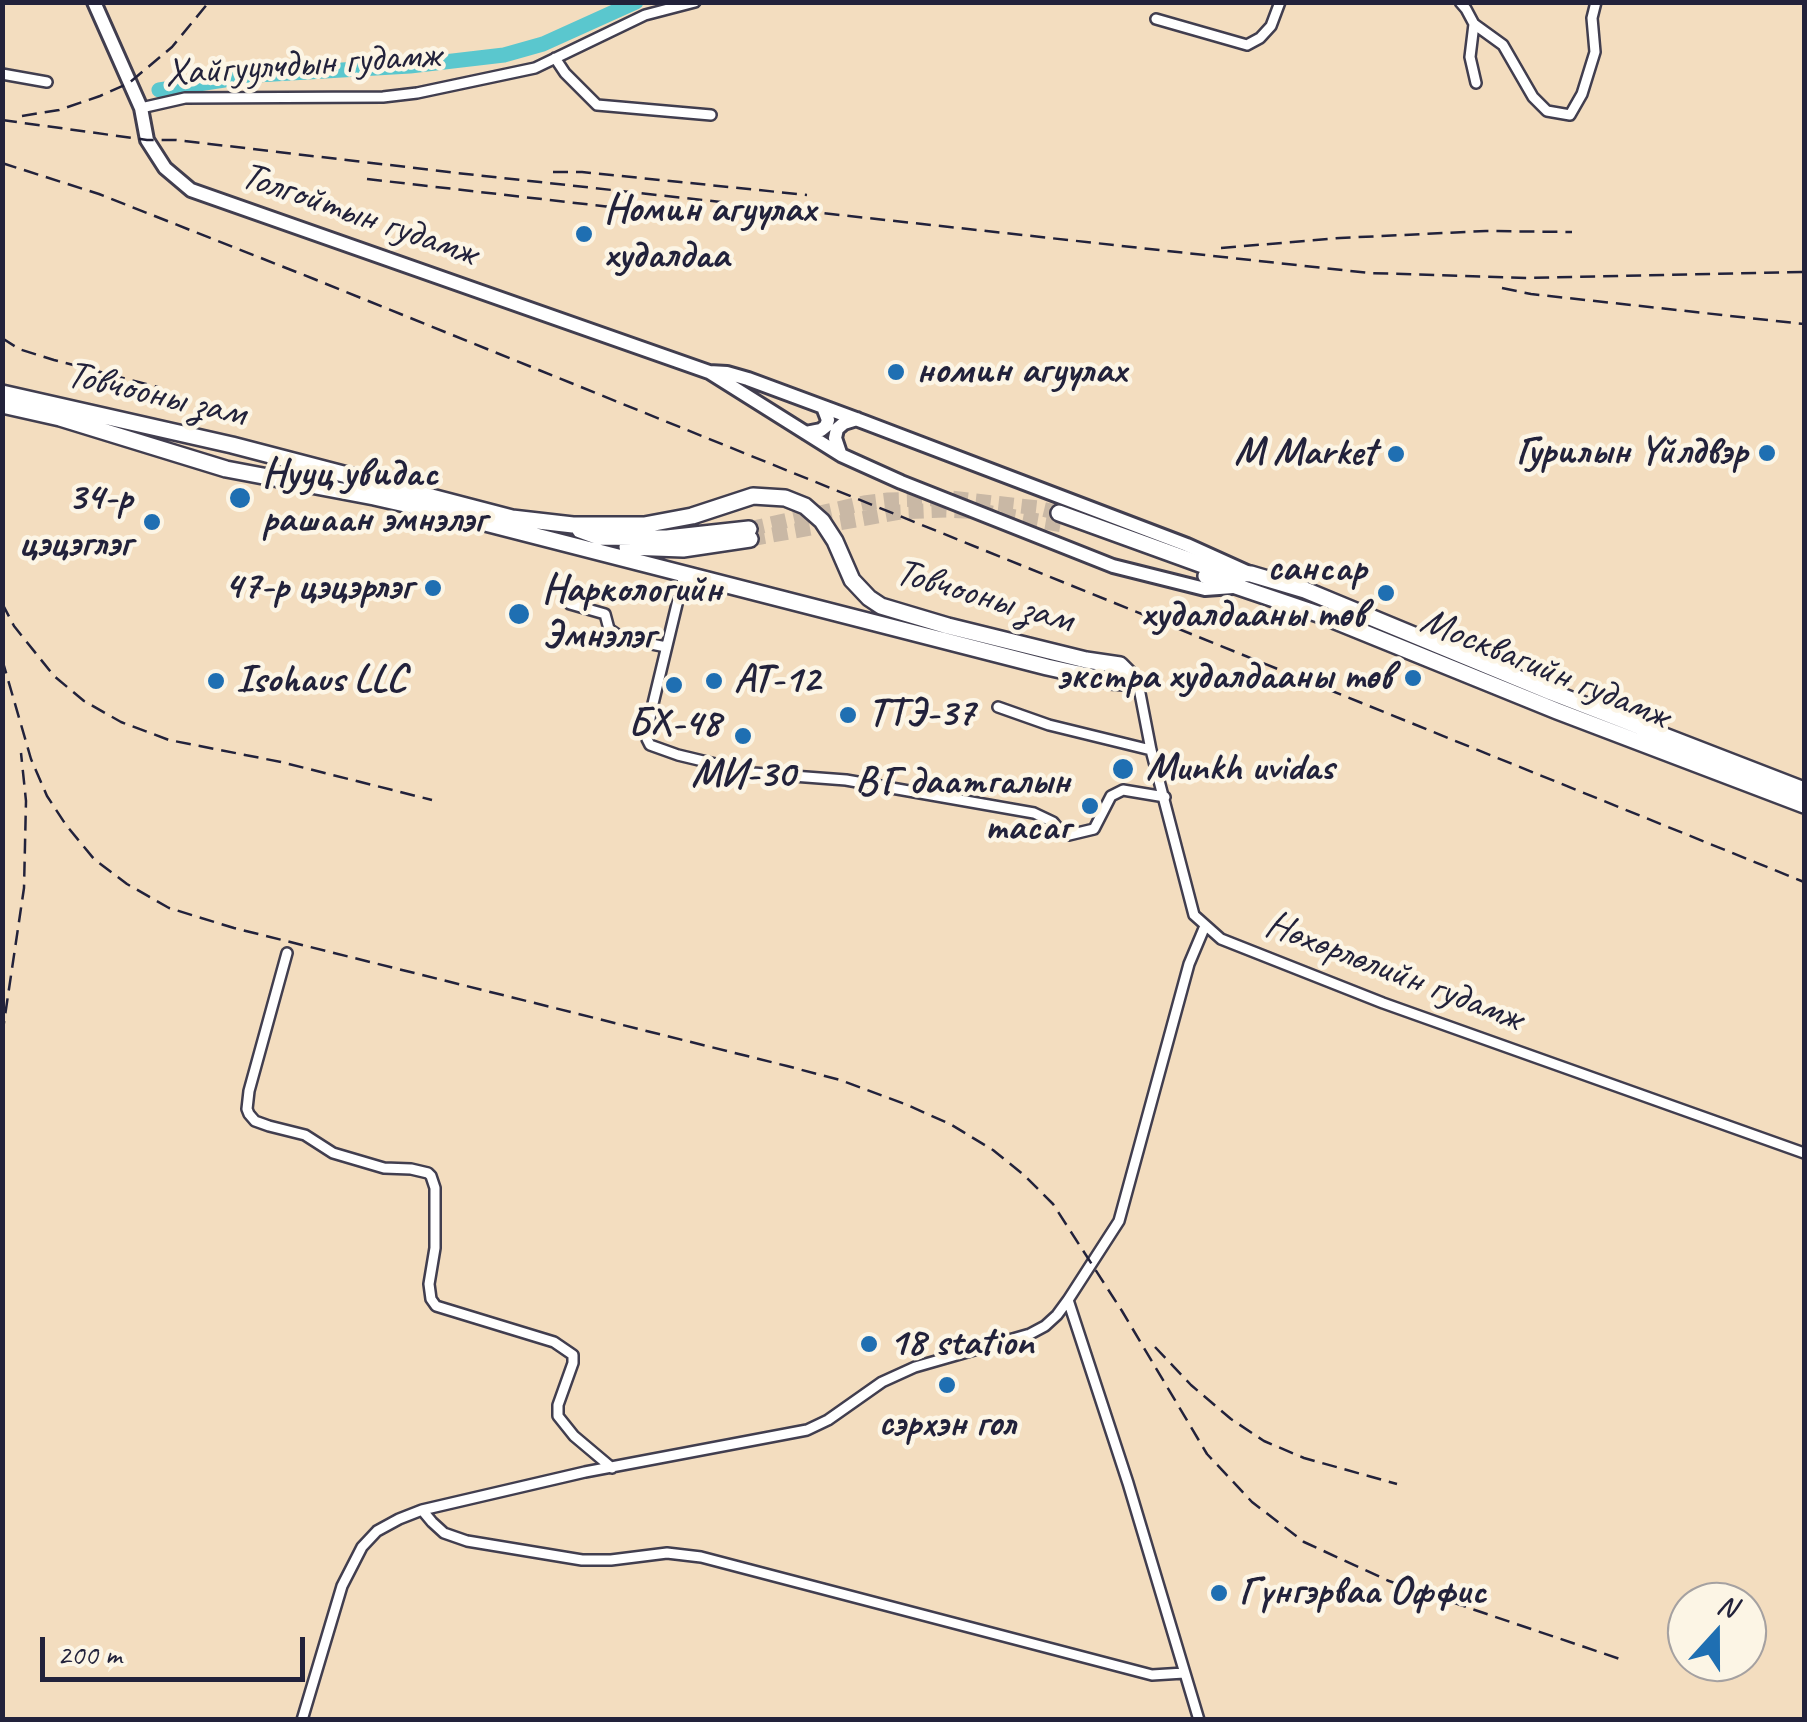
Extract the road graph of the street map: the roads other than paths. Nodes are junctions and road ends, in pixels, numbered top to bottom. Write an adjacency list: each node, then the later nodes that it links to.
1 (94, 2): 12 (main road, Толгойтын гудамж)
2 (695, 2): 8 (street, Хайгуулчдын гудамж)
3 (1280, 2): 6 (street)
4 (1460, 2): 7 (street)
5 (1596, 2): 7 (street)
6 (1156, 19)
7 (1474, 24): 11 (street)
8 (555, 58): 12 (street, Хайгуулчдын гудамж); 13 (street)
9 (2, 74): 10 (street)
10 (46, 82)
11 (1476, 83)
12 (141, 108): 14 (main road, Толгойтын гудамж)
13 (711, 114)
14 (709, 372): 17 (main road, Толгойтын гудамж); 19 (main road, Толгойтын гудамж)
15 (2, 393): 21 (highway, Товчооны зам)
16 (2, 405): 22 (highway, Товчооны зам)
17 (823, 407): 18 (main road, Толгойтын гудамж); 19 (main road)
18 (856, 419): 20 (main road); 23 (main road, Толгойтын гудамж)
19 (806, 434): 20 (main road, Толгойтын гудамж)
20 (841, 455): 25 (main road, Толгойтын гудамж)
21 (572, 525): 22 (highway); 28 (highway, Товчооны зам)
22 (584, 550): 24 (highway, Товчооны зам)
23 (1252, 574): 25 (highway, Москвагийн гудамж); 31 (highway, Москвагийн гудамж)
24 (684, 575): 27 (street); 28 (highway, Товчооны зам)
25 (1234, 586): 33 (highway, Москвагийн гудамж)
26 (570, 604): 27 (street)
27 (666, 647): 32 (street)
28 (1138, 683): 30 (street, Нөхөрлөлийн гудамж)
29 (998, 707): 30 (street)
30 (1151, 750): 32 (street, Нөхөрлөлийн гудамж)
31 (1804, 790)
32 (1164, 797): 34 (street, Нөхөрлөлийн гудамж)
33 (1804, 806)
34 (1205, 926): 36 (street, Нөхөрлөлийн гудамж); 37 (street)
35 (287, 953): 38 (street)
36 (1804, 1154)
37 (1068, 1300): 38 (street); 40 (street)
38 (612, 1468): 39 (street)
39 (422, 1510): 40 (street); 41 (street)
40 (1184, 1673): 42 (street)
41 (302, 1720)
42 (1199, 1720)

